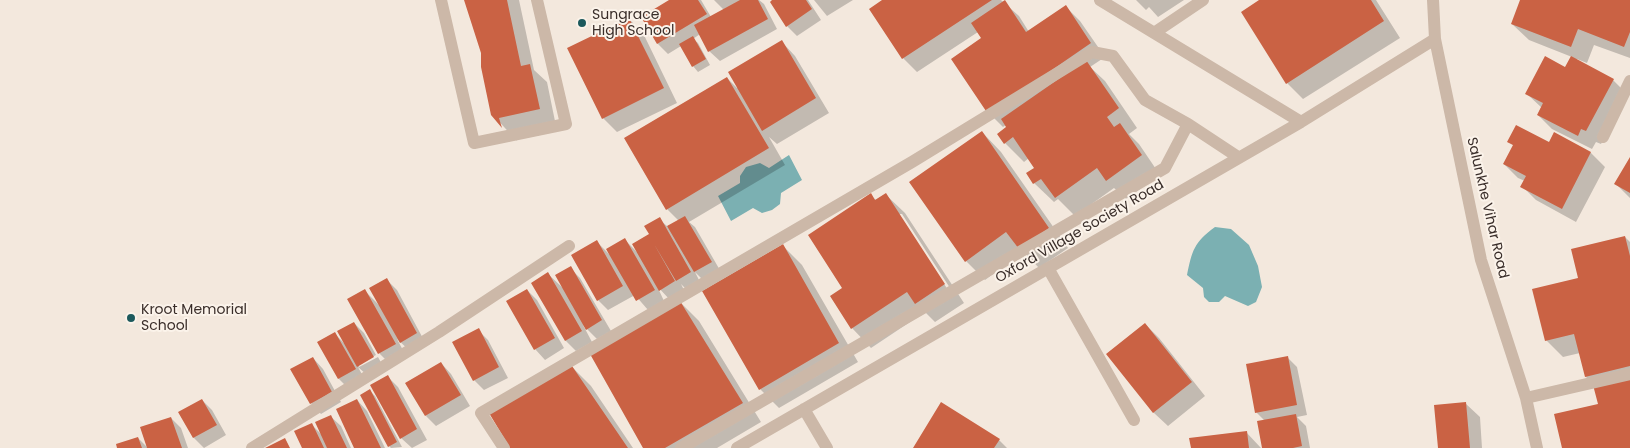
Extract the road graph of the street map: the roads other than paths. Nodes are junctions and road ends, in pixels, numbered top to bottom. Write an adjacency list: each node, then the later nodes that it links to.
1 (441, 0): 2 (street)
2 (537, 0)
3 (1100, 0): 6 (street)
4 (1203, 0): 6 (street)
5 (1433, 0): 7 (street, Salunkhe Vihar Road)
6 (1154, 33): 9 (street)
7 (1435, 39): 9 (street, Oxford Village Society Road); 16 (street, Salunkhe Vihar Road)
8 (1630, 81): 11 (street)
9 (1301, 122): 12 (street, Oxford Village Society Road)
10 (1188, 124): 12 (street); 20 (street); 21 (street)
11 (1603, 137)
12 (1238, 157): 14 (street, Oxford Village Society Road)
13 (569, 246): 19 (street)
14 (1048, 268): 17 (street, Oxford Village Society Road); 18 (street)
15 (1630, 374): 16 (street)
16 (1526, 398): 24 (street, Salunkhe Vihar Road)
17 (804, 409): 22 (street, Oxford Village Society Road); 23 (street)
18 (1134, 420)
19 (252, 448)
20 (504, 448)
21 (681, 448)
22 (737, 448)
23 (827, 448)
24 (1538, 448)

